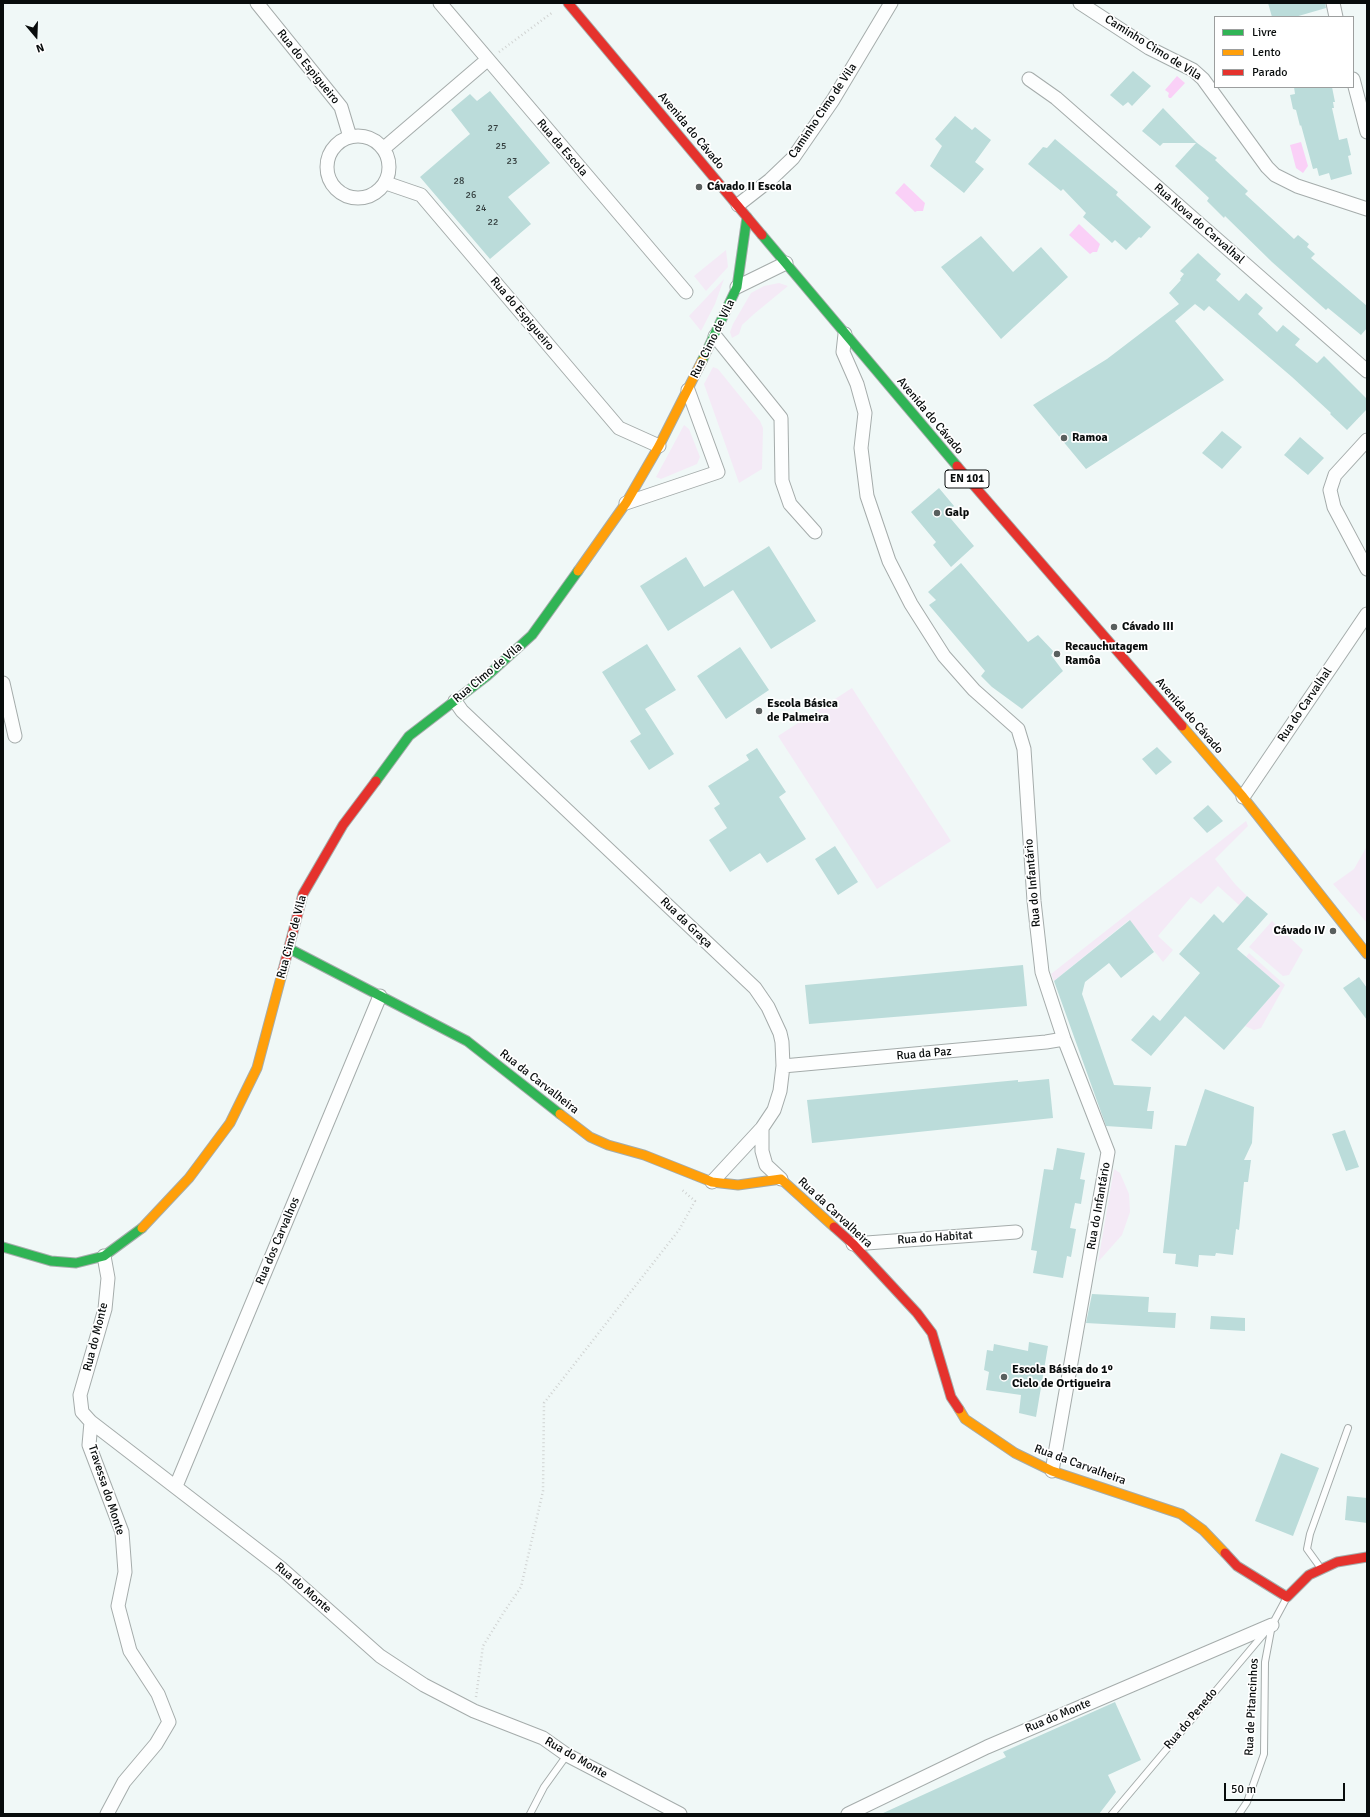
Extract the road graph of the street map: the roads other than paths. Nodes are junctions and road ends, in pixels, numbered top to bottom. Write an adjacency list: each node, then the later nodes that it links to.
1 (257, 3): 12 (street, Rua do Espigueiro)
2 (440, 3): 8 (street, Rua da Escola)
3 (568, 3): 15 (street, Avenida do Cávado / EN 101)
4 (891, 3): 15 (street, Caminho Cimo de Vila)
5 (1080, 3): 16 (street, Caminho Cimo de Vila)
6 (1333, 3): 7 (street)
7 (1336, 16)
8 (487, 60): 13 (street); 20 (street, Rua da Escola)
9 (1029, 79): 23 (street, Rua Nova do Carvalhal)
10 (1354, 84): 11 (street)
11 (1367, 132)
12 (350, 137): 13 (street); 14 (street)
13 (383, 149): 14 (street)
14 (386, 182): 26 (street, Rua do Espigueiro)
15 (738, 205): 17 (street, Avenida do Cávado / EN 101)
16 (1367, 208)
17 (747, 217): 18 (street, Avenida do Cávado / EN 101); 19 (street, Rua Cimo de Vila)
18 (786, 263): 19 (street, Rua Cimo de Vila); 21 (street, Avenida do Cávado / EN 101)
19 (737, 287): 22 (street, Rua Cimo de Vila)
20 (686, 292)
21 (845, 334): 34 (street, Avenida do Cávado / EN 101); 40 (street, Rua do Infantário)
22 (715, 336): 24 (street, Rua Cimo de Vila); 28 (street)
23 (1367, 371)
24 (688, 390): 26 (street, Rua Cimo de Vila); 27 (street, Rua Cimo de Vila)
25 (1367, 440): 29 (street)
26 (659, 446): 27 (street, Rua Cimo de Vila)
27 (626, 503): 32 (street, Rua Cimo de Vila)
28 (814, 532)
29 (1367, 569)
30 (1367, 614): 34 (street, Rua do Carvalhal)
31 (3, 683): 33 (street)
32 (454, 701): 37 (street, Rua Cimo de Vila); 41 (street, Rua da Graça)
33 (15, 736)
34 (1243, 797): 35 (street, Avenida do Cávado / EN 101)
35 (1349, 931): 36 (street); 38 (street, Avenida do Cávado / EN 101)
36 (1367, 941)
37 (288, 948): 39 (street, Rua da Carvalheira); 48 (street, Rua Cimo de Vila)
38 (1367, 954)
39 (380, 996): 44 (street, Rua da Carvalheira); 52 (street, Rua dos Carvalhos)
40 (1064, 1039): 41 (street, Rua da Paz); 51 (street, Rua do Infantário)
41 (783, 1066): 42 (street, Rua da Graça)
42 (762, 1128): 43 (street); 44 (street, Rua da Graça)
43 (781, 1179): 44 (street, Rua da Carvalheira); 46 (street, Rua da Carvalheira)
44 (712, 1182)
45 (1016, 1232): 46 (street, Rua do Habitat)
46 (853, 1244): 51 (street, Rua da Carvalheira)
47 (3, 1247): 48 (street, Rua Cimo de Vila)
48 (104, 1256): 49 (street, Rua do Monte)
49 (91, 1422): 52 (street, Rua do Monte); 58 (street, Travessa do Monte)
50 (1348, 1428): 54 (lane)
51 (1052, 1471): 55 (street, Rua da Carvalheira)
52 (176, 1486): 57 (street, Rua do Monte)
53 (1367, 1557): 54 (street, Rua de Pitancinhos)
54 (1322, 1570): 55 (street, Rua de Pitancinhos)
55 (1287, 1597): 56 (lane, Rua de Pitancinhos)
56 (1272, 1625): 61 (street, Rua do Monte); 62 (lane, Rua do Penedo); 63 (lane, Rua de Pitancinhos)
57 (567, 1755): 59 (lane); 60 (street, Rua do Monte)
58 (107, 1814)
59 (530, 1814)
60 (680, 1814)
61 (848, 1814)
62 (1112, 1814)
63 (1239, 1814)

